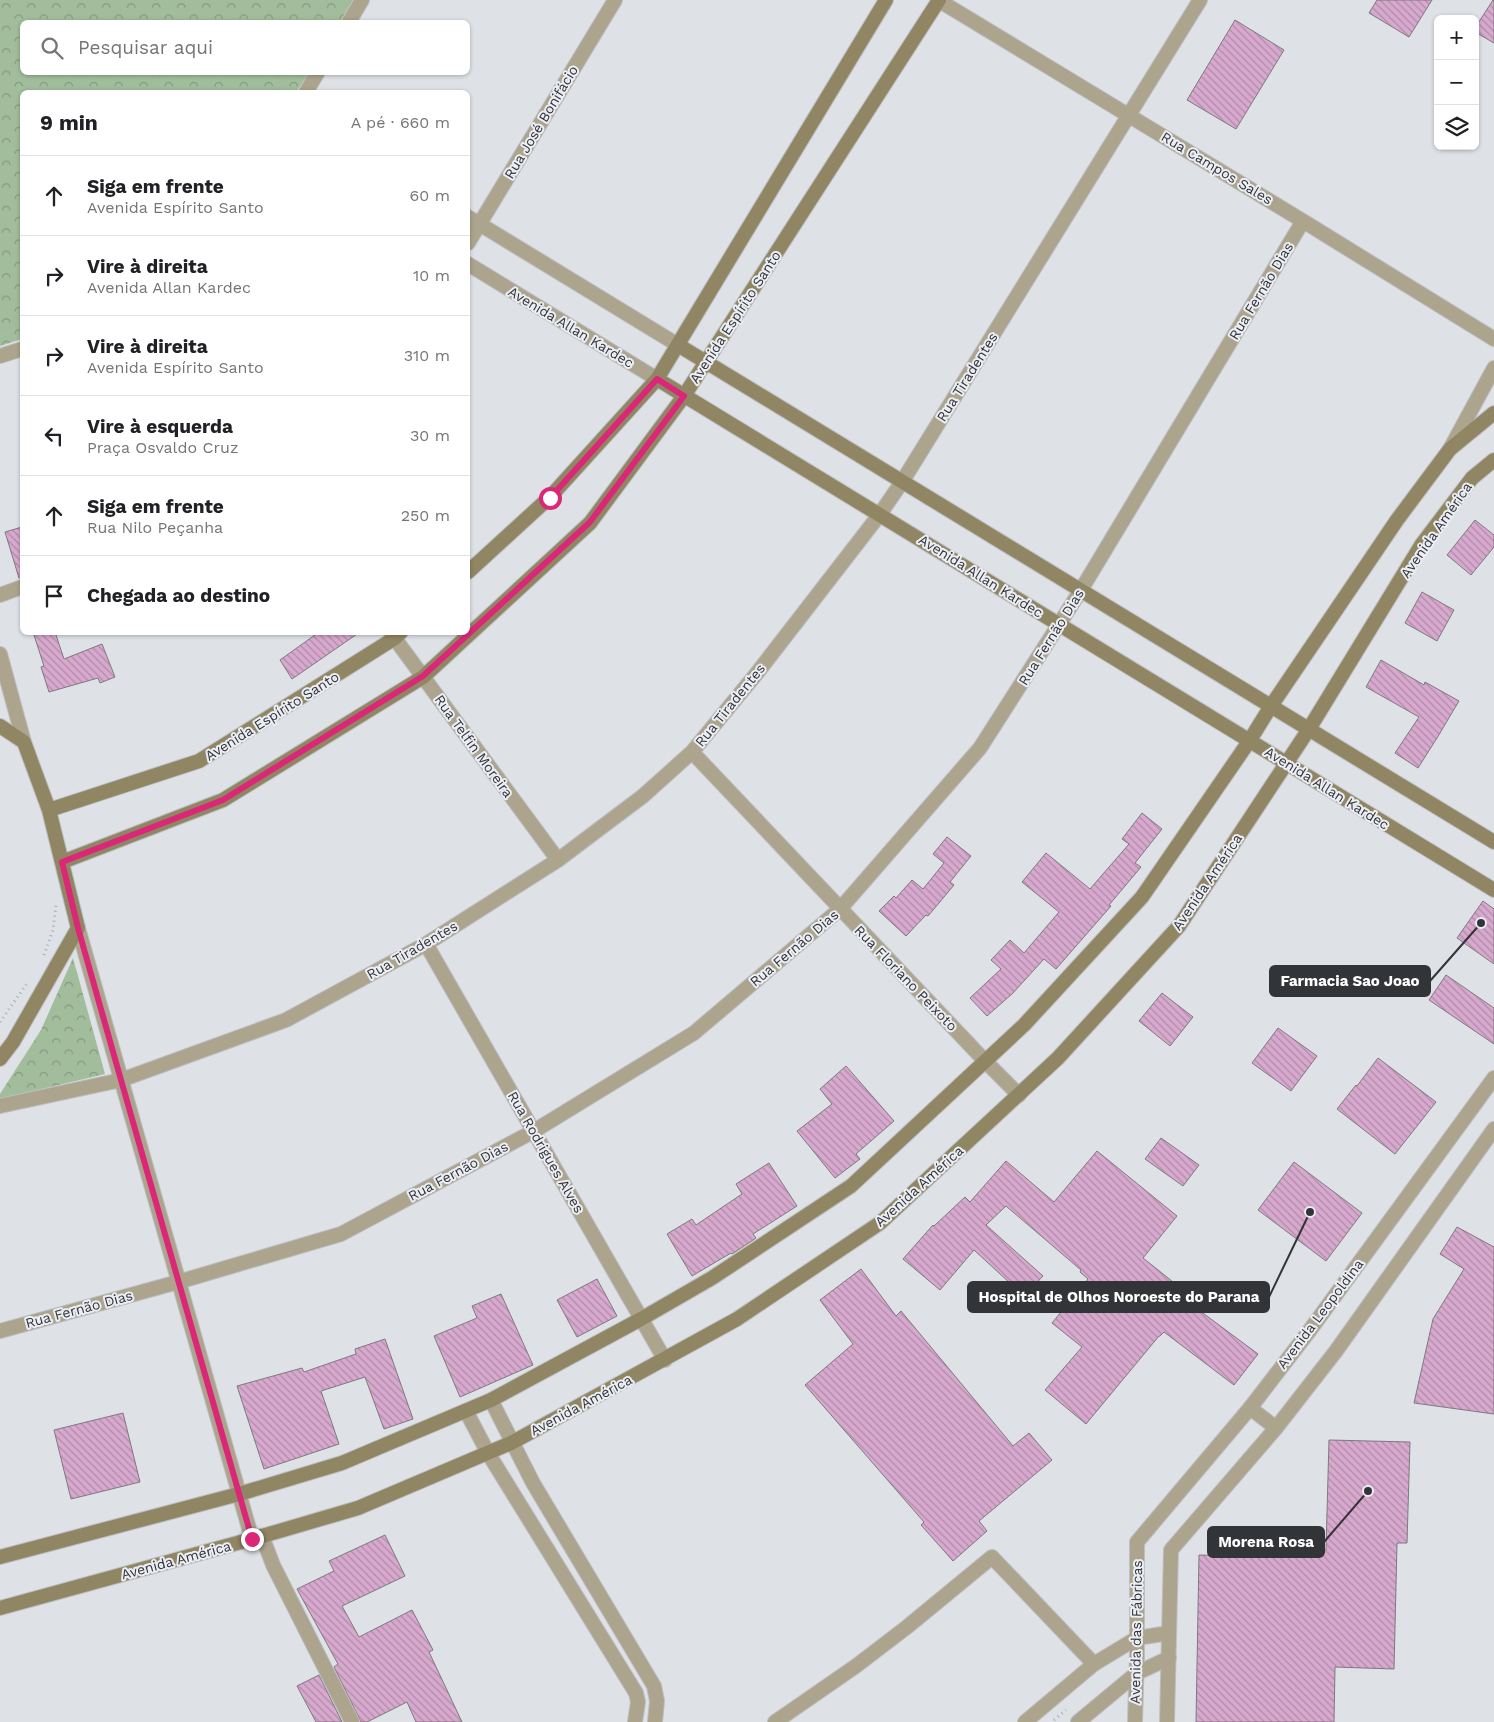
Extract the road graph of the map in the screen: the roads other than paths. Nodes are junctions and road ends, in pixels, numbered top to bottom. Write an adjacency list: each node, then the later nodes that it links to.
1 (362, 0): 6 (street)
2 (615, 0): 10 (street, Rua José Bonifácio)
3 (886, 0): 15 (main road)
4 (939, 0): 9 (street, Rua Campos Sales); 18 (main road, Avenida Espírito Santo)
5 (1200, 0): 9 (street, Rua Tiradentes)
6 (349, 20)
7 (316, 75): 8 (street)
8 (307, 90)
9 (1130, 115): 11 (street, Rua Campos Sales); 25 (street, Rua Tiradentes)
10 (473, 220): 12 (street, Rua José Bonifácio); 15 (street)
11 (1303, 221): 14 (street, Rua Campos Sales); 29 (street, Rua Fernão Dias)
12 (470, 234)
13 (470, 265): 20 (street, Avenida Allan Kardec)
14 (1494, 338)
15 (678, 345): 18 (main road); 20 (main road)
16 (20, 350): 17 (street)
17 (0, 356)
18 (705, 361): 21 (main road, Avenida Espírito Santo); 25 (main road)
19 (1494, 368): 23 (street)
20 (657, 379): 21 (main road, Avenida Allan Kardec); 27 (main road)
21 (684, 396): 26 (main road, Avenida Allan Kardec); 32 (main road, Avenida Espírito Santo)
22 (1494, 413): 23 (main road)
23 (1450, 449): 38 (main road)
24 (1494, 460): 40 (main road, Avenida América)
25 (902, 482): 26 (street, Rua Tiradentes); 29 (main road)
26 (880, 514): 31 (main road, Avenida Allan Kardec); 43 (street, Rua Tiradentes)
27 (470, 570)
28 (20, 588): 30 (street)
29 (1081, 590): 31 (street, Rua Fernão Dias); 38 (main road)
30 (0, 595)
31 (1059, 624): 41 (main road, Avenida Allan Kardec); 50 (street, Rua Fernão Dias)
32 (470, 633)
33 (393, 635): 45 (main road, Avenida Espírito Santo)
34 (396, 635): 37 (street, Rua Telfin Moreira)
35 (467, 635): 37 (main road, Avenida Espírito Santo)
36 (0, 654): 42 (street)
37 (423, 676): 47 (street, Rua Telfin Moreira); 48 (main road, Avenida Espírito Santo)
38 (1271, 706): 40 (main road); 41 (main road)
39 (0, 726): 42 (main road)
40 (1309, 729): 44 (main road, Avenida América); 46 (main road)
41 (1250, 740): 44 (main road, Avenida Allan Kardec); 54 (main road)
42 (24, 742): 45 (main road)
43 (692, 752): 47 (street, Rua Tiradentes); 50 (street, Rua Floriano Peixoto)
44 (1286, 763): 49 (main road, Avenida Allan Kardec); 57 (main road, Avenida América)
45 (49, 810): 48 (main road)
46 (1494, 842)
47 (558, 860): 52 (street, Rua Tiradentes)
48 (62, 862): 51 (main road)
49 (1494, 890)
50 (840, 909): 54 (street, Rua Floriano Peixoto); 60 (street, Rua Fernão Dias)
51 (78, 928): 53 (main road); 56 (street)
52 (426, 944): 56 (street, Rua Tiradentes); 60 (street, Rua Rodrigues Alves)
53 (0, 1059)
54 (985, 1062): 57 (street, Rua Floriano Peixoto); 62 (main road)
55 (1494, 1078): 66 (street, Avenida Leopoldina)
56 (121, 1080): 58 (street, Rua Tiradentes); 61 (street)
57 (1019, 1095): 64 (main road, Avenida América)
58 (0, 1106)
59 (1494, 1129): 68 (street)
60 (534, 1131): 61 (street, Rua Fernão Dias); 62 (street, Rua Rodrigues Alves)
61 (178, 1282): 63 (street, Rua Fernão Dias); 71 (street)
62 (641, 1318): 64 (street, Rua Rodrigues Alves); 65 (main road)
63 (0, 1331)
64 (664, 1360): 69 (main road, Avenida América)
65 (491, 1400): 67 (main road); 69 (street)
66 (1250, 1408): 68 (street); 73 (street, Avenida Leopoldina)
67 (466, 1410): 70 (street); 71 (main road)
68 (1276, 1428): 76 (street)
69 (511, 1443): 70 (main road, Avenida América); 83 (street)
70 (488, 1453): 72 (main road, Avenida América); 82 (street)
71 (239, 1494): 72 (street); 74 (main road)
72 (257, 1538): 75 (main road, Avenida América); 81 (street)
73 (1137, 1542): 77 (street, Avenida das Fábricas)
74 (0, 1557)
75 (0, 1608)
76 (1169, 1633): 77 (street); 78 (street)
77 (1137, 1638): 79 (street); 80 (street, Avenida das Fábricas)
78 (1169, 1658): 80 (street); 88 (street)
79 (1094, 1664): 84 (street); 85 (street)
80 (1137, 1673): 86 (street); 87 (street, Avenida das Fábricas)
81 (352, 1722)
82 (635, 1722)
83 (654, 1722)
84 (775, 1722)
85 (1026, 1722)
86 (1078, 1722)
87 (1135, 1722)
88 (1167, 1722)

